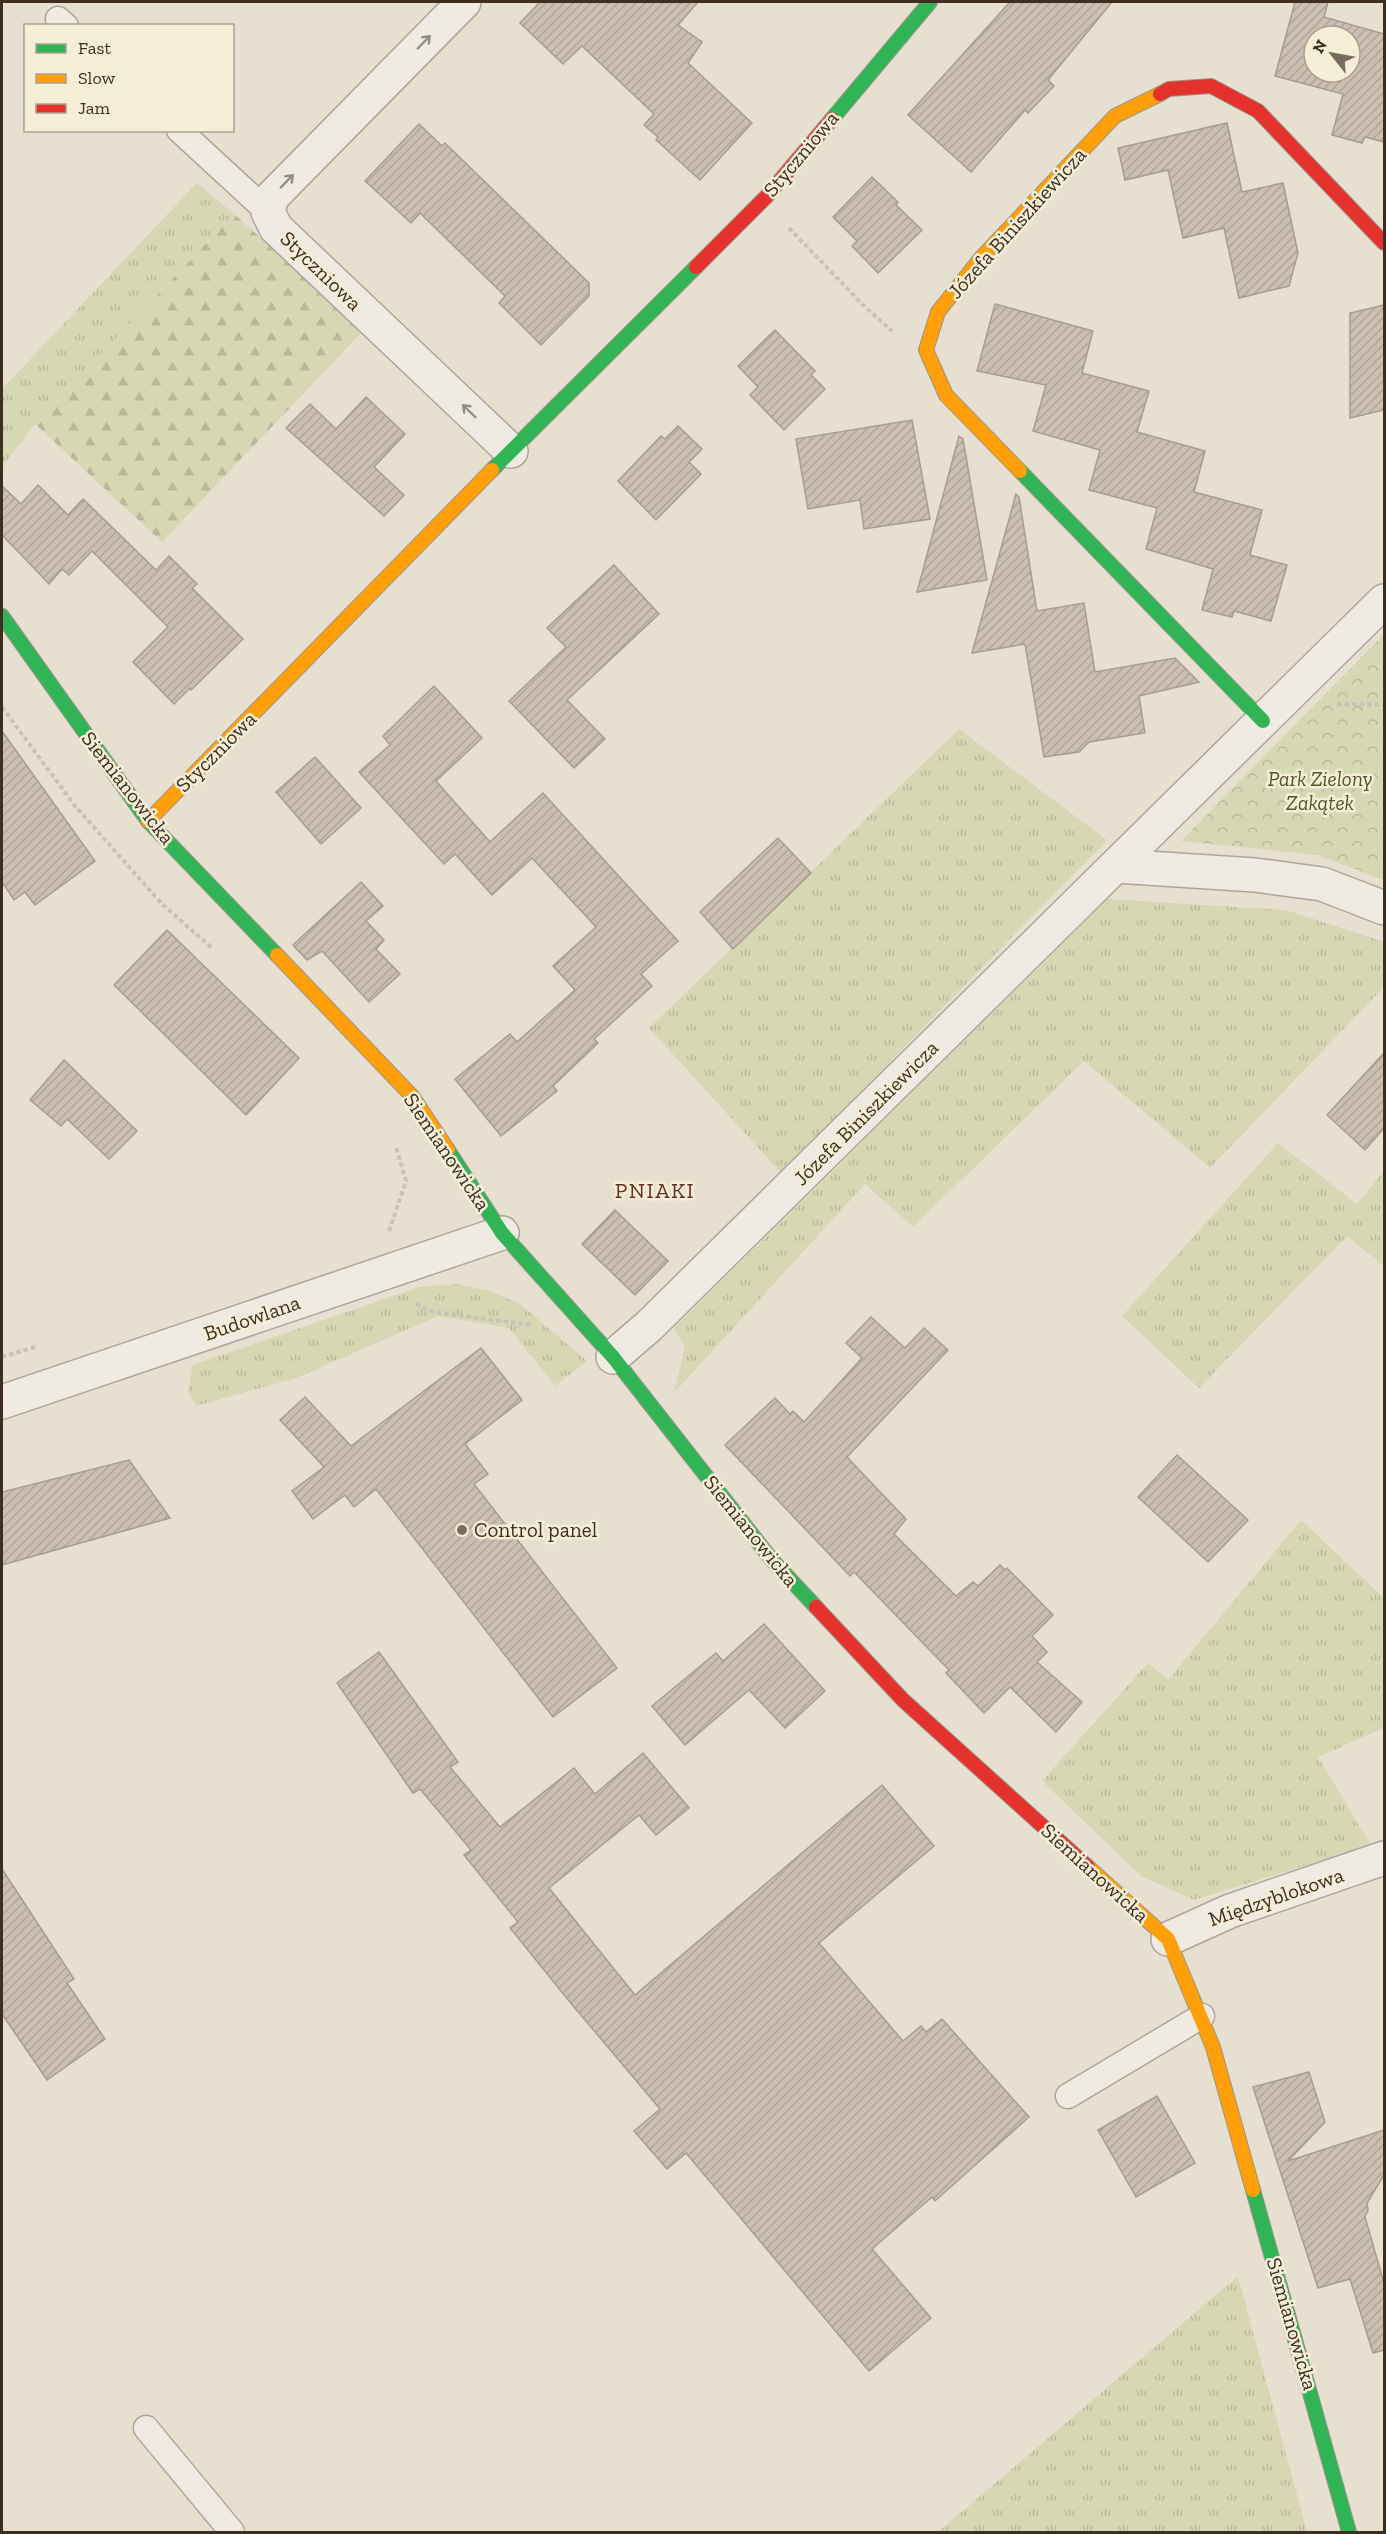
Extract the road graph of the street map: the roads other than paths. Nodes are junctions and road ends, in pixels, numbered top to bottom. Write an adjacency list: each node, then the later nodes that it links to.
1 (464, 2): 4 (street, Styczniowa, one-way to 1)
2 (930, 2): 6 (street, Styczniowa)
3 (181, 132): 4 (lane)
4 (268, 212): 6 (street, Styczniowa, one-way to 4)
5 (1384, 243): 9 (street, Józefa Biniszkiewicza)
6 (511, 451): 10 (street, Styczniowa)
7 (1384, 601): 9 (street, Józefa Biniszkiewicza)
8 (2, 616): 10 (street, Siemianowicka)
9 (1263, 721): 11 (street, Józefa Biniszkiewicza)
10 (147, 821): 13 (street, Siemianowicka)
11 (1116, 866): 12 (street); 14 (street, Józefa Biniszkiewicza)
12 (1384, 908)
13 (502, 1233): 14 (street, Siemianowicka); 15 (street, Budowlana)
14 (613, 1357): 17 (street, Siemianowicka)
15 (2, 1402)
16 (1384, 1858): 17 (street, Międzyblokowa)
17 (1168, 1939): 18 (street, Siemianowicka)
18 (1202, 2016): 19 (lane); 21 (street, Siemianowicka)
19 (1068, 2096)
20 (146, 2428): 22 (lane)
21 (1349, 2526)
22 (232, 2532)

